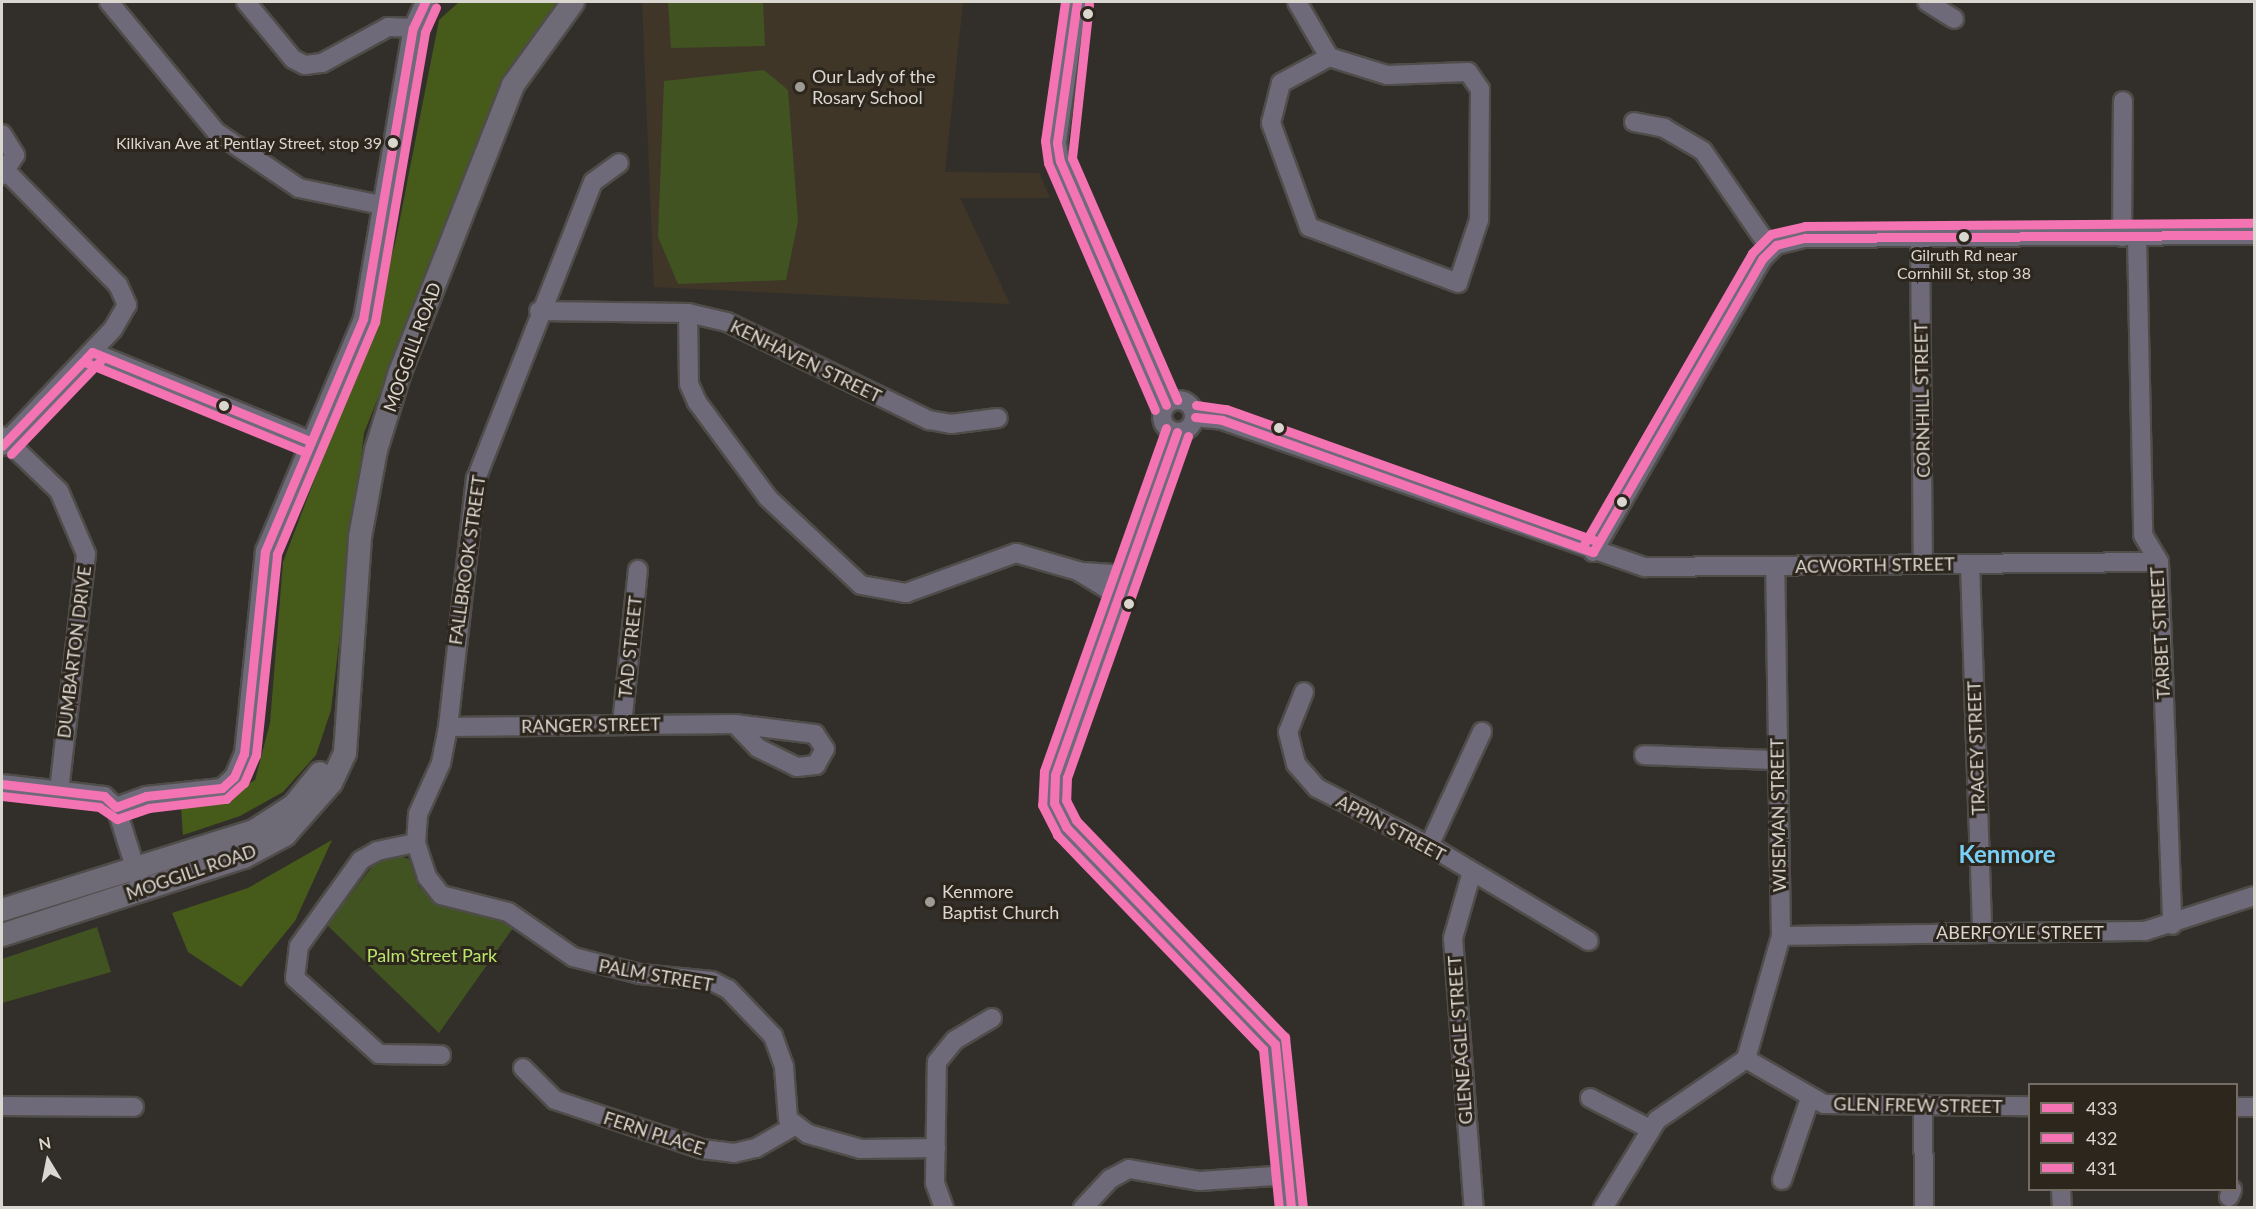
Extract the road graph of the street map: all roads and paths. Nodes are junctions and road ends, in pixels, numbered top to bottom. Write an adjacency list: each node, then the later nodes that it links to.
1 (110, 2): 16 (street)
2 (246, 2): 9 (street)
3 (425, 2): 9 (street)
4 (573, 2): 52 (main road, MOGGILL ROAD)
5 (1077, 2): 24 (street)
6 (1297, 2): 10 (street)
7 (1927, 2): 8 (street)
8 (1954, 19)
9 (413, 28): 16 (street)
10 (1329, 57): 10 (street)
11 (2123, 101): 19 (street, TARBET STREET)
12 (1634, 123): 20 (street)
13 (2, 134): 15 (street)
14 (620, 163): 21 (street, FALLBROOK STREET)
15 (4, 173): 23 (street)
16 (386, 206): 29 (street)
17 (2254, 235): 19 (street)
18 (1920, 236): 19 (street); 20 (street); 32 (street, CORNHILL STREET)
19 (2130, 237): 31 (street, TARBET STREET)
20 (1770, 248): 30 (street)
21 (539, 311): 22 (street, KENHAVEN STREET); 42 (street, FALLBROOK STREET)
22 (688, 313): 26 (street, KENHAVEN STREET); 36 (street)
23 (92, 352): 28 (street); 29 (street)
24 (1167, 405): 25 (street); 27 (street)
25 (1195, 417): 27 (street); 30 (street, ACWORTH STREET)
26 (998, 418)
27 (1176, 432): 37 (street)
28 (3, 441): 47 (street, DUMBARTON DRIVE)
29 (310, 441): 48 (street)
30 (1593, 552): 34 (street, ACWORTH STREET)
31 (2159, 562): 33 (street, ACWORTH STREET); 55 (street, TARBET STREET)
32 (1923, 564): 33 (street, ACWORTH STREET); 34 (street, ACWORTH STREET)
33 (1970, 564): 56 (street, TRACEY STREET)
34 (1775, 566): 45 (street, WISEMAN STREET)
35 (638, 570): 40 (street, TAD STREET)
36 (1078, 571): 37 (street); 38 (street)
37 (1127, 575): 38 (street)
38 (1119, 596): 75 (street)
39 (1304, 692): 50 (street, APPIN STREET)
40 (622, 724): 41 (street, RANGER STREET); 42 (street, RANGER STREET)
41 (735, 724)
42 (448, 727): 49 (street, FALLBROOK STREET)
43 (1482, 732): 50 (street)
44 (1644, 755): 45 (street)
45 (1777, 760): 58 (street, WISEMAN STREET)
46 (2, 784): 47 (street)
47 (59, 791): 48 (street)
48 (116, 807): 52 (street)
49 (416, 843): 61 (street); 72 (street, PALM STREET)
50 (1429, 846): 51 (street, APPIN STREET)
51 (1471, 875): 59 (street, APPIN STREET); 81 (street, GLENEAGLE STREET)
52 (139, 879): 54 (main road, MOGGILL ROAD); 57 (main road, MOGGILL ROAD)
53 (2254, 896): 55 (street, ABERFOYLE STREET)
54 (2, 910)
55 (2172, 925): 56 (street, ABERFOYLE STREET)
56 (1982, 932): 58 (street, ABERFOYLE STREET)
57 (2, 935)
58 (1781, 936): 62 (street, WISEMAN STREET)
59 (1589, 941)
60 (992, 1018): 74 (street)
61 (441, 1054)
62 (1746, 1059): 65 (street, GLEN FREW STREET); 73 (street)
63 (523, 1068): 72 (street, FERN PLACE)
64 (1590, 1098): 73 (street)
65 (1810, 1098): 66 (street, GLEN FREW STREET); 76 (street)
66 (1923, 1104): 68 (street, GLEN FREW STREET); 83 (street)
67 (2, 1106): 69 (street)
68 (2028, 1106)
69 (134, 1107)
70 (2238, 1107): 71 (street)
71 (2254, 1107)
72 (794, 1126): 74 (street)
73 (1650, 1129): 82 (street)
74 (936, 1148): 78 (street)
75 (1289, 1175): 79 (street); 80 (street)
76 (1782, 1180)
77 (2061, 1191): 84 (street)
78 (944, 1208)
79 (1083, 1208)
80 (1291, 1208)
81 (1474, 1208)
82 (1603, 1208)
83 (1924, 1208)
84 (2062, 1208)

